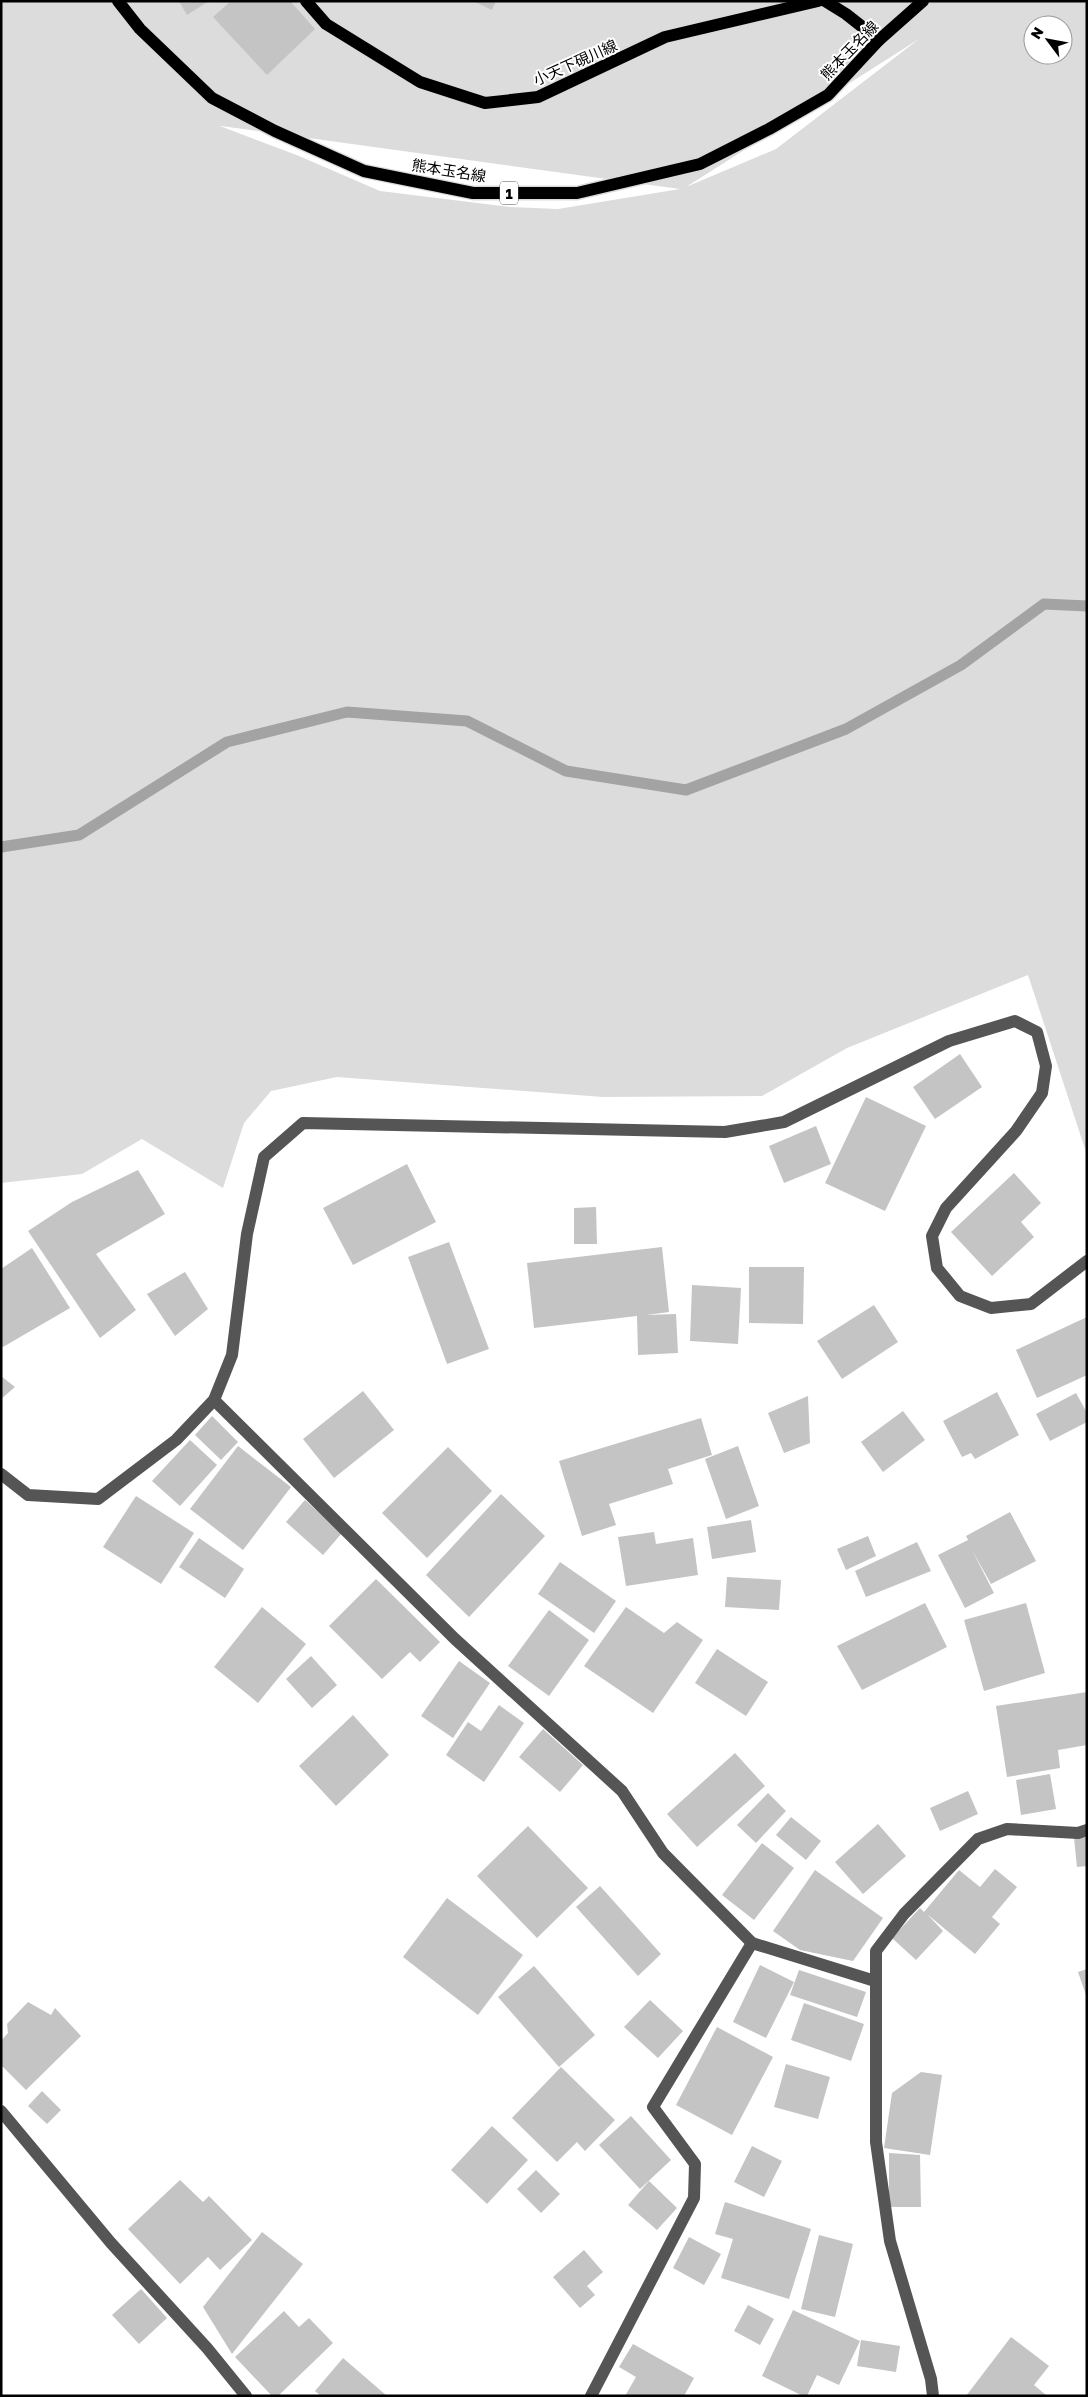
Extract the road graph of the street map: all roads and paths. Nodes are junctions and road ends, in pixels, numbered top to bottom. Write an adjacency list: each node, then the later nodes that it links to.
1 (118, 1): 6 (main road, 熊本玉名線 / 1)
2 (306, 1): 3 (main road, 小天下硯川線)
3 (818, 1)
4 (825, 1): 6 (main road)
5 (924, 1): 6 (main road, 熊本玉名線 / 1)
6 (880, 40)
7 (1087, 1261): 8 (street)
8 (214, 1400): 9 (street); 11 (street)
9 (1, 1474)
10 (1087, 1830): 12 (street)
11 (752, 1943): 12 (street); 15 (street)
12 (875, 1981): 16 (street)
13 (1, 2111): 14 (street)
14 (246, 2396)
15 (591, 2396)
16 (933, 2396)

